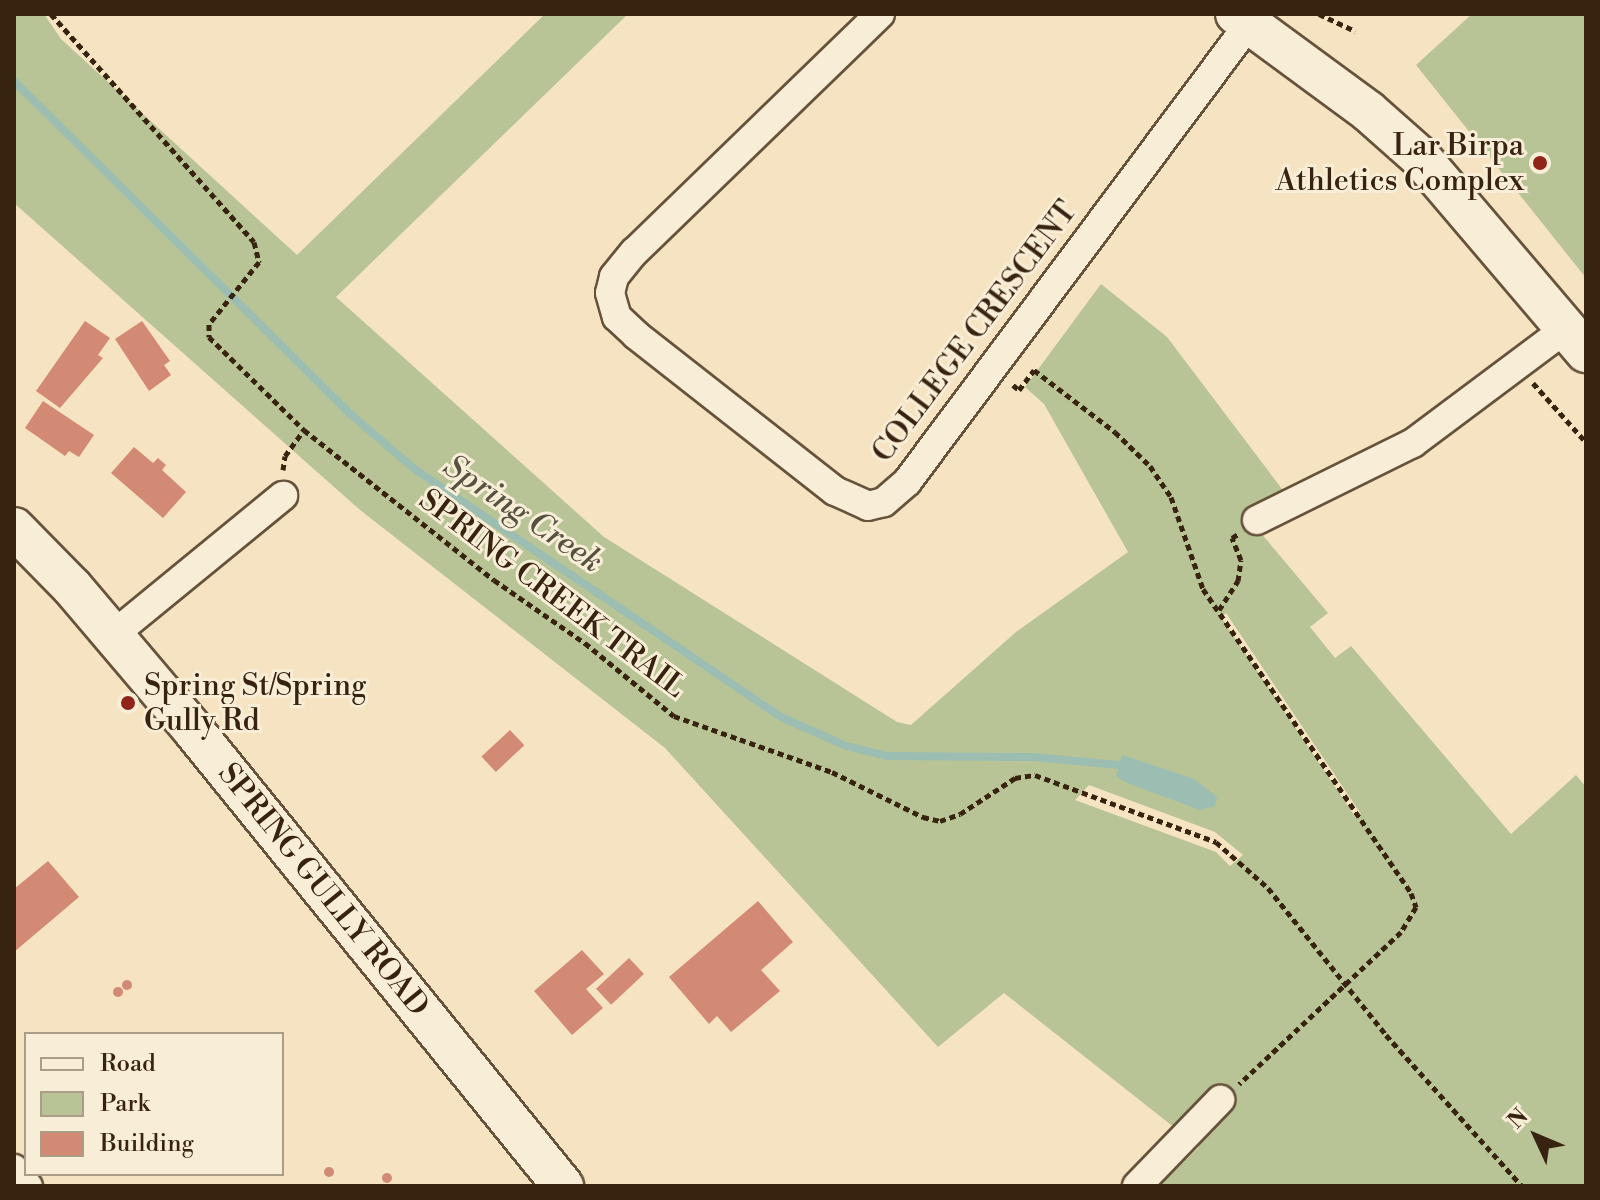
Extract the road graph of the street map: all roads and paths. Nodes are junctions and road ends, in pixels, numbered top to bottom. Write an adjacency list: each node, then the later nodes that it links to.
1 (51, 14): 9 (path, SPRING CREEK TRAIL)
2 (880, 14): 7 (street, COLLEGE CRESCENT)
3 (1319, 14): 5 (path)
4 (1243, 19): 6 (street); 7 (street, COLLEGE CRESCENT)
5 (1355, 31)
6 (1576, 340): 12 (street)
7 (992, 368): 14 (path)
8 (1533, 382): 10 (path)
9 (304, 430): 11 (path); 16 (path, SPRING CREEK TRAIL)
10 (1586, 442)
11 (283, 496): 15 (street)
12 (1257, 520): 14 (path)
13 (14, 529): 15 (street, SPRING GULLY ROAD)
14 (1219, 610): 16 (path)
15 (113, 635): 20 (street, SPRING GULLY ROAD)
16 (1347, 987): 17 (path); 22 (path, SPRING CREEK TRAIL)
17 (1220, 1100): 21 (street)
18 (14, 1169): 19 (street)
19 (28, 1186)
20 (563, 1186)
21 (1137, 1186)
22 (1522, 1186)

